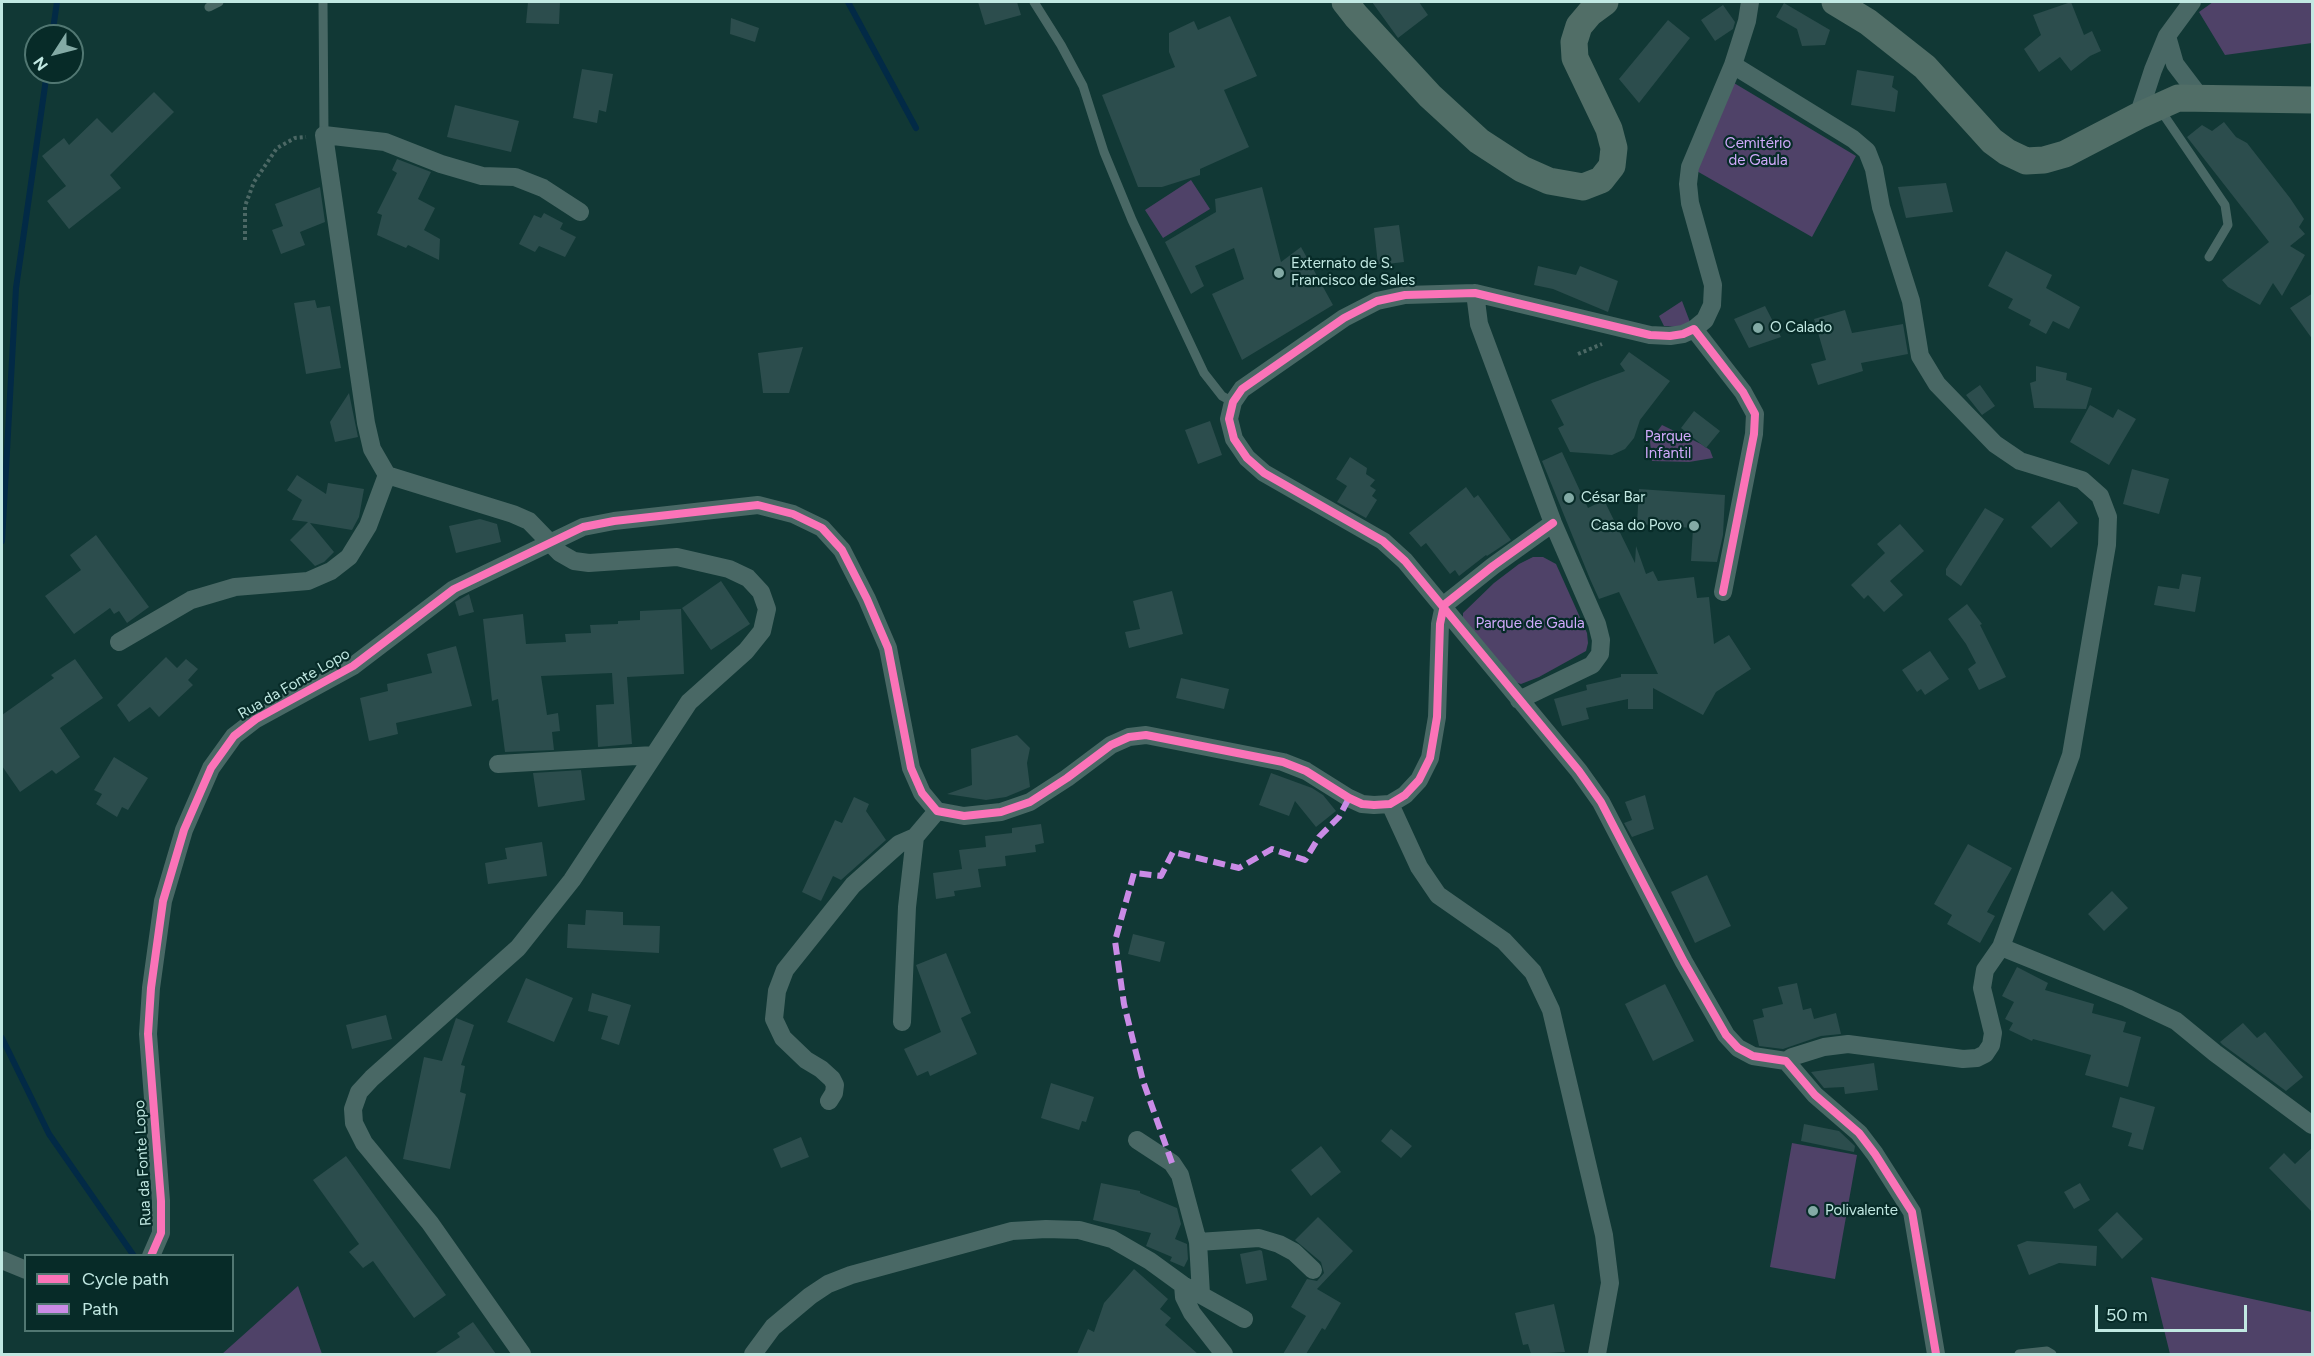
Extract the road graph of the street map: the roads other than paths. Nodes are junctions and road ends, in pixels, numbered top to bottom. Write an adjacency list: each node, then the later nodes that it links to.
1 (219, 2): 9 (lane)
2 (323, 2): 15 (lane)
3 (1034, 2): 20 (lane)
4 (1345, 2): 5 (main road)
5 (1605, 2)
6 (1750, 2): 11 (street)
7 (1835, 2): 14 (main road)
8 (2192, 2): 10 (street)
9 (209, 7)
10 (2167, 36): 12 (street); 14 (street)
11 (1733, 65): 19 (street); 33 (street)
12 (2200, 97): 13 (main road); 14 (main road)
13 (2313, 100)
14 (2148, 111): 17 (lane)
15 (324, 135): 16 (street); 21 (street)
16 (579, 212)
17 (2209, 257)
18 (1475, 293): 19 (street); 20 (street); 22 (street)
19 (1694, 329): 24 (street)
20 (1233, 402): 25 (street)
21 (387, 475): 23 (street); 26 (street)
22 (1552, 523): 25 (street); 27 (street)
23 (549, 542): 28 (street); 31 (street, Rua da Fonte Lopo); 40 (street, Rua da Fonte Lopo)
24 (1723, 592)
25 (1444, 605): 27 (street); 30 (street)
26 (119, 642)
27 (1519, 700): 35 (street)
28 (654, 755): 29 (street); 47 (street)
29 (498, 764)
30 (1390, 804): 31 (street); 50 (street)
31 (937, 811): 32 (street)
32 (915, 837): 34 (street); 36 (street)
33 (2001, 947): 35 (street); 37 (street)
34 (902, 1022)
35 (1786, 1061): 51 (street)
36 (829, 1101)
37 (2313, 1125)
38 (1137, 1140): 39 (street)
39 (1198, 1242): 43 (street); 45 (street)
40 (152, 1254)
41 (2, 1260): 42 (street)
42 (24, 1269)
43 (1313, 1270)
44 (1183, 1285): 45 (street); 48 (street); 49 (street)
45 (1201, 1294): 46 (street)
46 (1244, 1319)
47 (522, 1354)
48 (753, 1354)
49 (1224, 1354)
50 (1597, 1354)
51 (1936, 1354)
52 (2019, 1354): 53 (lane)
53 (2052, 1354)

